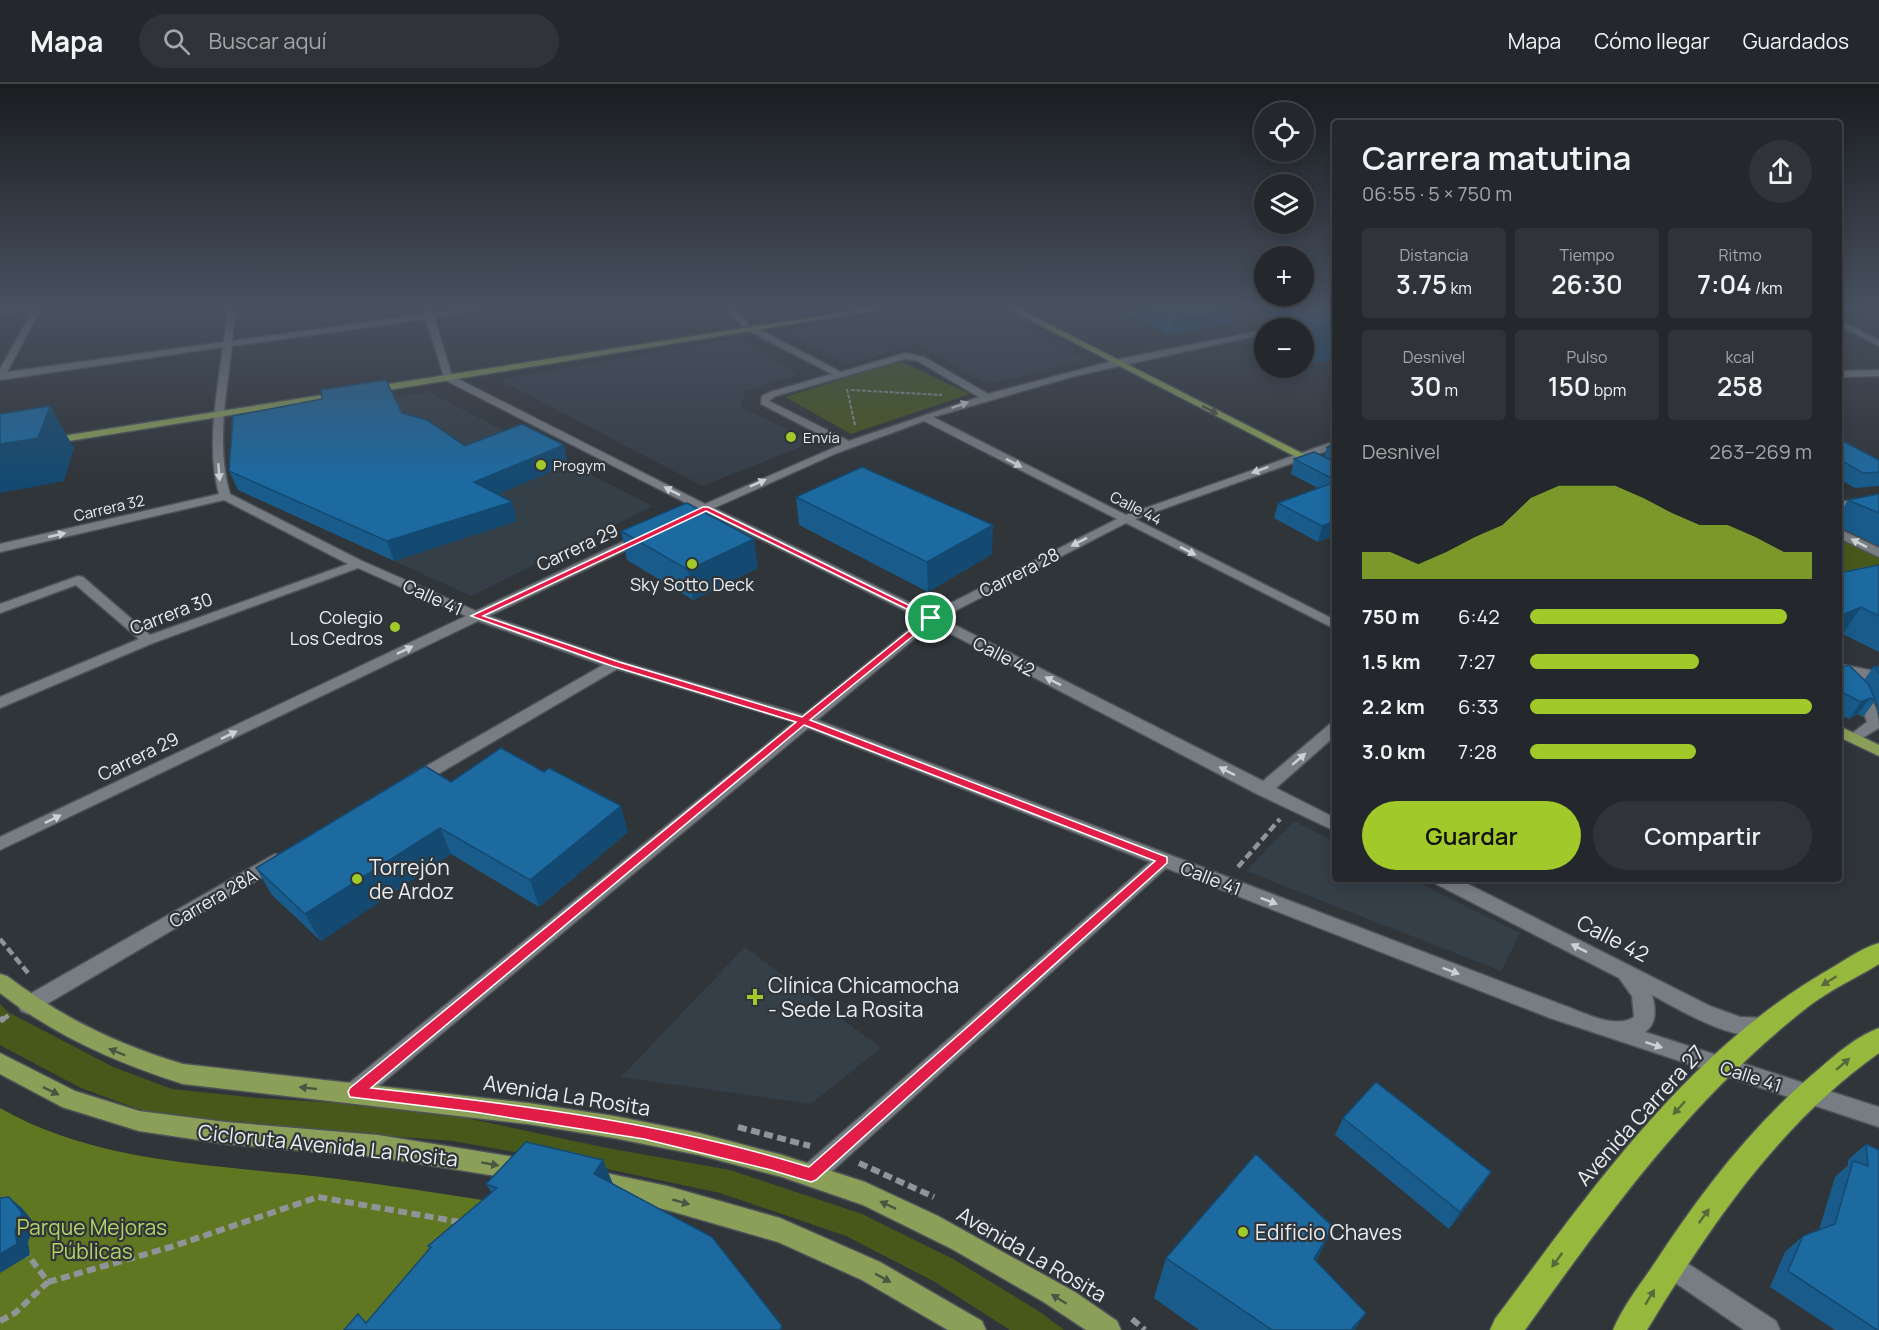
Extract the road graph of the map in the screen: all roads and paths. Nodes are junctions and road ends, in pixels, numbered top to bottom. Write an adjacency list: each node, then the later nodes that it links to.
1 (77, 365): 14 (street)
2 (226, 365): 19 (street)
3 (444, 365): 13 (street)
4 (509, 365): 13 (main road)
5 (825, 365): 10 (street)
6 (869, 365): 10 (street)
7 (932, 365): 18 (street)
8 (1110, 365): 18 (street)
9 (1122, 365): 24 (main road, one-way to 24)
10 (841, 373): 17 (path); 22 (street)
11 (1879, 373): 12 (street)
12 (1842, 374)
13 (447, 375): 15 (main road); 19 (main road); 29 (street, Calle 42, one-way to 13)
14 (0, 376)
15 (357, 386)
16 (345, 388): 19 (main road)
17 (847, 389): 18 (path); 22 (path)
18 (987, 397): 20 (street, one-way to 18)
19 (221, 411): 21 (main road); 26 (street, one-way to 26)
20 (924, 417): 22 (street); 30 (street, Calle 44, one-way to 30)
21 (35, 440)
22 (854, 443): 29 (street, one-way to 22)
23 (1332, 445): 24 (street, Carrera 28)
24 (1299, 456): 25 (main road); 30 (street, Carrera 28, one-way to 30)
25 (1332, 472)
26 (225, 496): 34 (street, Carrera 32, one-way to 26); 36 (street, Calle 41)
27 (1879, 499): 28 (street)
28 (1842, 504)
29 (706, 508): 31 (street); 39 (street, Calle 42)
30 (1125, 519): 39 (street, Carrera 28, one-way to 39); 40 (street, Calle 44, one-way to 40)
31 (673, 523)
32 (652, 534): 38 (street, Carrera 29)
33 (1842, 534): 35 (street, one-way to 33)
34 (0, 548)
35 (1879, 553)
36 (358, 564): 38 (street, Calle 41); 41 (street, Carrera 30)
37 (0, 609): 41 (street)
38 (476, 616): 42 (street, Calle 41); 56 (street, Carrera 29, one-way to 38)
39 (931, 618): 47 (street, Carrera 28); 53 (street, Calle 42, one-way to 39)
40 (1332, 623)
41 (148, 640): 46 (street, Carrera 30)
42 (615, 664): 47 (street, Calle 41); 52 (street)
43 (1842, 670): 45 (street)
44 (1842, 673): 50 (street)
45 (1879, 680)
46 (0, 703)
47 (803, 721): 58 (street, Calle 41); 70 (street, Carrera 28)
48 (1332, 731): 53 (street, one-way to 48)
49 (1842, 732): 50 (main road)
50 (1854, 738): 51 (main road)
51 (1879, 752)
52 (400, 789)
53 (1263, 789): 54 (street, Calle 42)
54 (1293, 804): 55 (street, Calle 42); 60 (path)
55 (1332, 824)
56 (0, 844)
57 (287, 855): 64 (street, Carrera 28A)
58 (1163, 860): 60 (street, Calle 41); 74 (street)
59 (1448, 882): 62 (street, Calle 42, one-way to 59)
60 (1224, 883): 66 (street, Calle 41, one-way to 66)
61 (1879, 952): 65 (highway, Avenida Carrera 27, one-way to 65)
62 (1611, 964): 65 (street, Calle 42); 66 (street)
63 (0, 982): 64 (main road, Avenida La Rosita)
64 (28, 1005): 70 (main road, Avenida La Rosita, one-way to 64)
65 (1767, 1027): 69 (highway, Avenida Carrera 27)
66 (1612, 1032): 69 (street, Calle 41, one-way to 69)
67 (1879, 1039): 71 (highway, one-way to 67)
68 (0, 1063): 73 (main road, one-way to 73)
69 (1719, 1066): 71 (street, Calle 41); 83 (highway, Avenida Carrera 27, one-way to 83)
70 (355, 1092): 74 (main road, Avenida La Rosita)
71 (1809, 1094): 72 (street, Calle 41); 78 (highway, one-way to 71)
72 (1879, 1117)
73 (544, 1173)
74 (811, 1175): 82 (main road, Avenida La Rosita, one-way to 74)
75 (578, 1179): 81 (main road, one-way to 81)
76 (474, 1224): 79 (path)
77 (20, 1254): 79 (path)
78 (1670, 1264): 84 (highway, one-way to 78); 85 (street)
79 (48, 1282): 80 (path)
80 (0, 1321)
81 (973, 1330)
82 (1108, 1330)
83 (1506, 1330)
84 (1629, 1330)
85 (1767, 1330)

